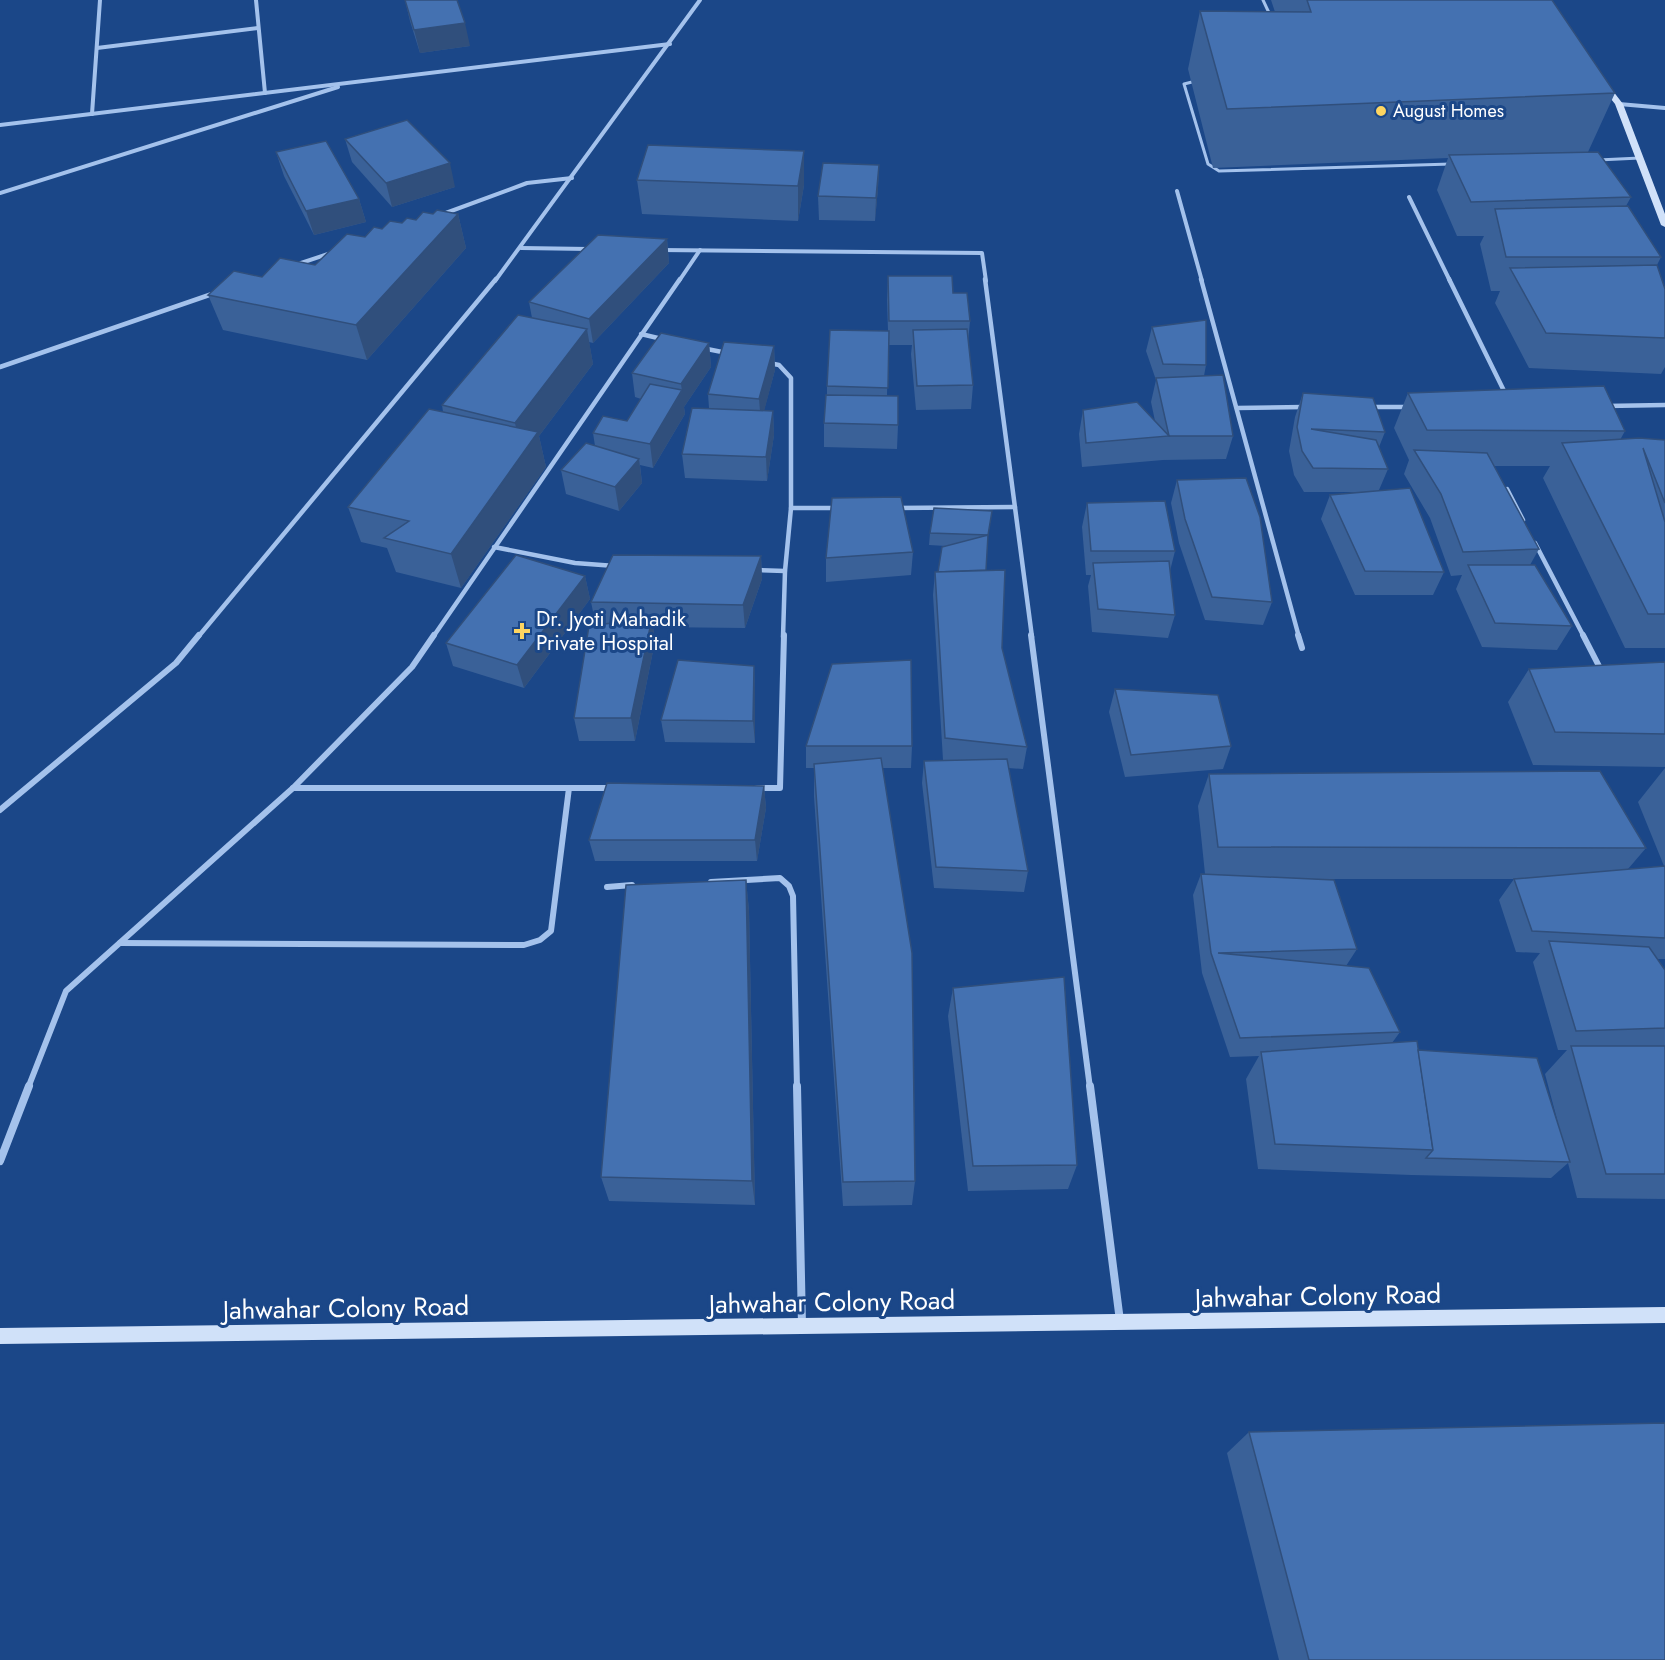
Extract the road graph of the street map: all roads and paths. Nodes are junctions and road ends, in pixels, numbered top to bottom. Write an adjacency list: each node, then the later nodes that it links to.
1 (100, 0): 8 (street)
2 (256, 0): 6 (street)
3 (700, 0): 7 (street)
4 (1263, 0): 5 (lane)
5 (1272, 20)
6 (258, 28): 8 (street); 12 (street)
7 (670, 44): 11 (street); 20 (street)
8 (97, 48): 15 (street)
9 (1597, 76): 13 (street)
10 (1196, 81): 19 (lane)
11 (353, 83): 12 (street); 22 (street)
12 (265, 93): 15 (street)
13 (1619, 104): 14 (street); 17 (street)
14 (1665, 108)
15 (92, 114): 16 (street)
16 (0, 125)
17 (1640, 158): 18 (lane); 25 (street)
18 (1593, 160)
19 (1453, 164)
20 (572, 178): 24 (street); 26 (street)
21 (1177, 191): 45 (street)
22 (0, 193)
23 (1409, 197): 40 (street)
24 (438, 216)
25 (1665, 225)
26 (521, 248): 27 (street); 63 (street)
27 (592, 249)
28 (652, 249): 30 (street)
29 (337, 250): 31 (street)
30 (700, 250): 33 (street); 47 (street)
31 (292, 266)
32 (225, 290): 38 (street)
33 (642, 334): 34 (street); 53 (street)
34 (664, 340)
35 (699, 347): 36 (street)
36 (733, 355)
37 (767, 362): 48 (street)
38 (0, 368)
39 (1665, 405): 41 (street)
40 (1511, 406)
41 (1594, 406)
42 (1308, 407): 45 (street)
43 (1368, 407): 44 (street)
44 (1416, 407)
45 (1237, 408): 57 (street)
46 (1507, 489): 51 (street)
47 (1015, 507): 50 (street); 70 (street)
48 (791, 508): 49 (street); 56 (street)
49 (850, 508)
50 (885, 508)
51 (1528, 529)
52 (1533, 540): 58 (street)
53 (494, 547): 54 (street); 59 (street)
54 (620, 567)
55 (750, 570): 56 (street)
56 (785, 571): 62 (street)
57 (1302, 648)
58 (1610, 678)
59 (293, 788): 60 (street); 67 (street)
60 (568, 788): 61 (street); 67 (street)
61 (616, 788)
62 (745, 788)
63 (0, 810)
64 (699, 882): 71 (street)
65 (642, 885): 66 (street)
66 (607, 887)
67 (119, 943): 68 (street)
68 (0, 1161)
69 (1665, 1315): 70 (street, Jahwahar Colony Road)
70 (1120, 1322): 71 (street, Jahwahar Colony Road)
71 (802, 1326): 72 (street, Jahwahar Colony Road)
72 (0, 1336)

